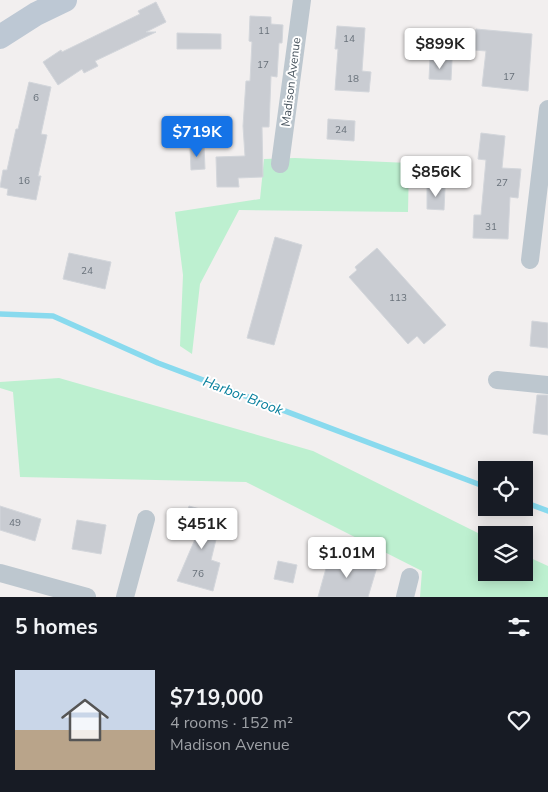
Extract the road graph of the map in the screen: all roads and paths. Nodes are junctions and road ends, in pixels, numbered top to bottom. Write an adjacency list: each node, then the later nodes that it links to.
1 (65, 0): 3 (main road)
2 (302, 0): 5 (street, Madison Avenue)
3 (0, 37)
4 (548, 109): 6 (street)
5 (280, 164)
6 (530, 260)
7 (497, 380): 8 (street)
8 (548, 385)
9 (146, 519): 13 (street)
10 (0, 574): 12 (street)
11 (410, 577): 14 (street)
12 (87, 597)
13 (125, 597)
14 (405, 597)

